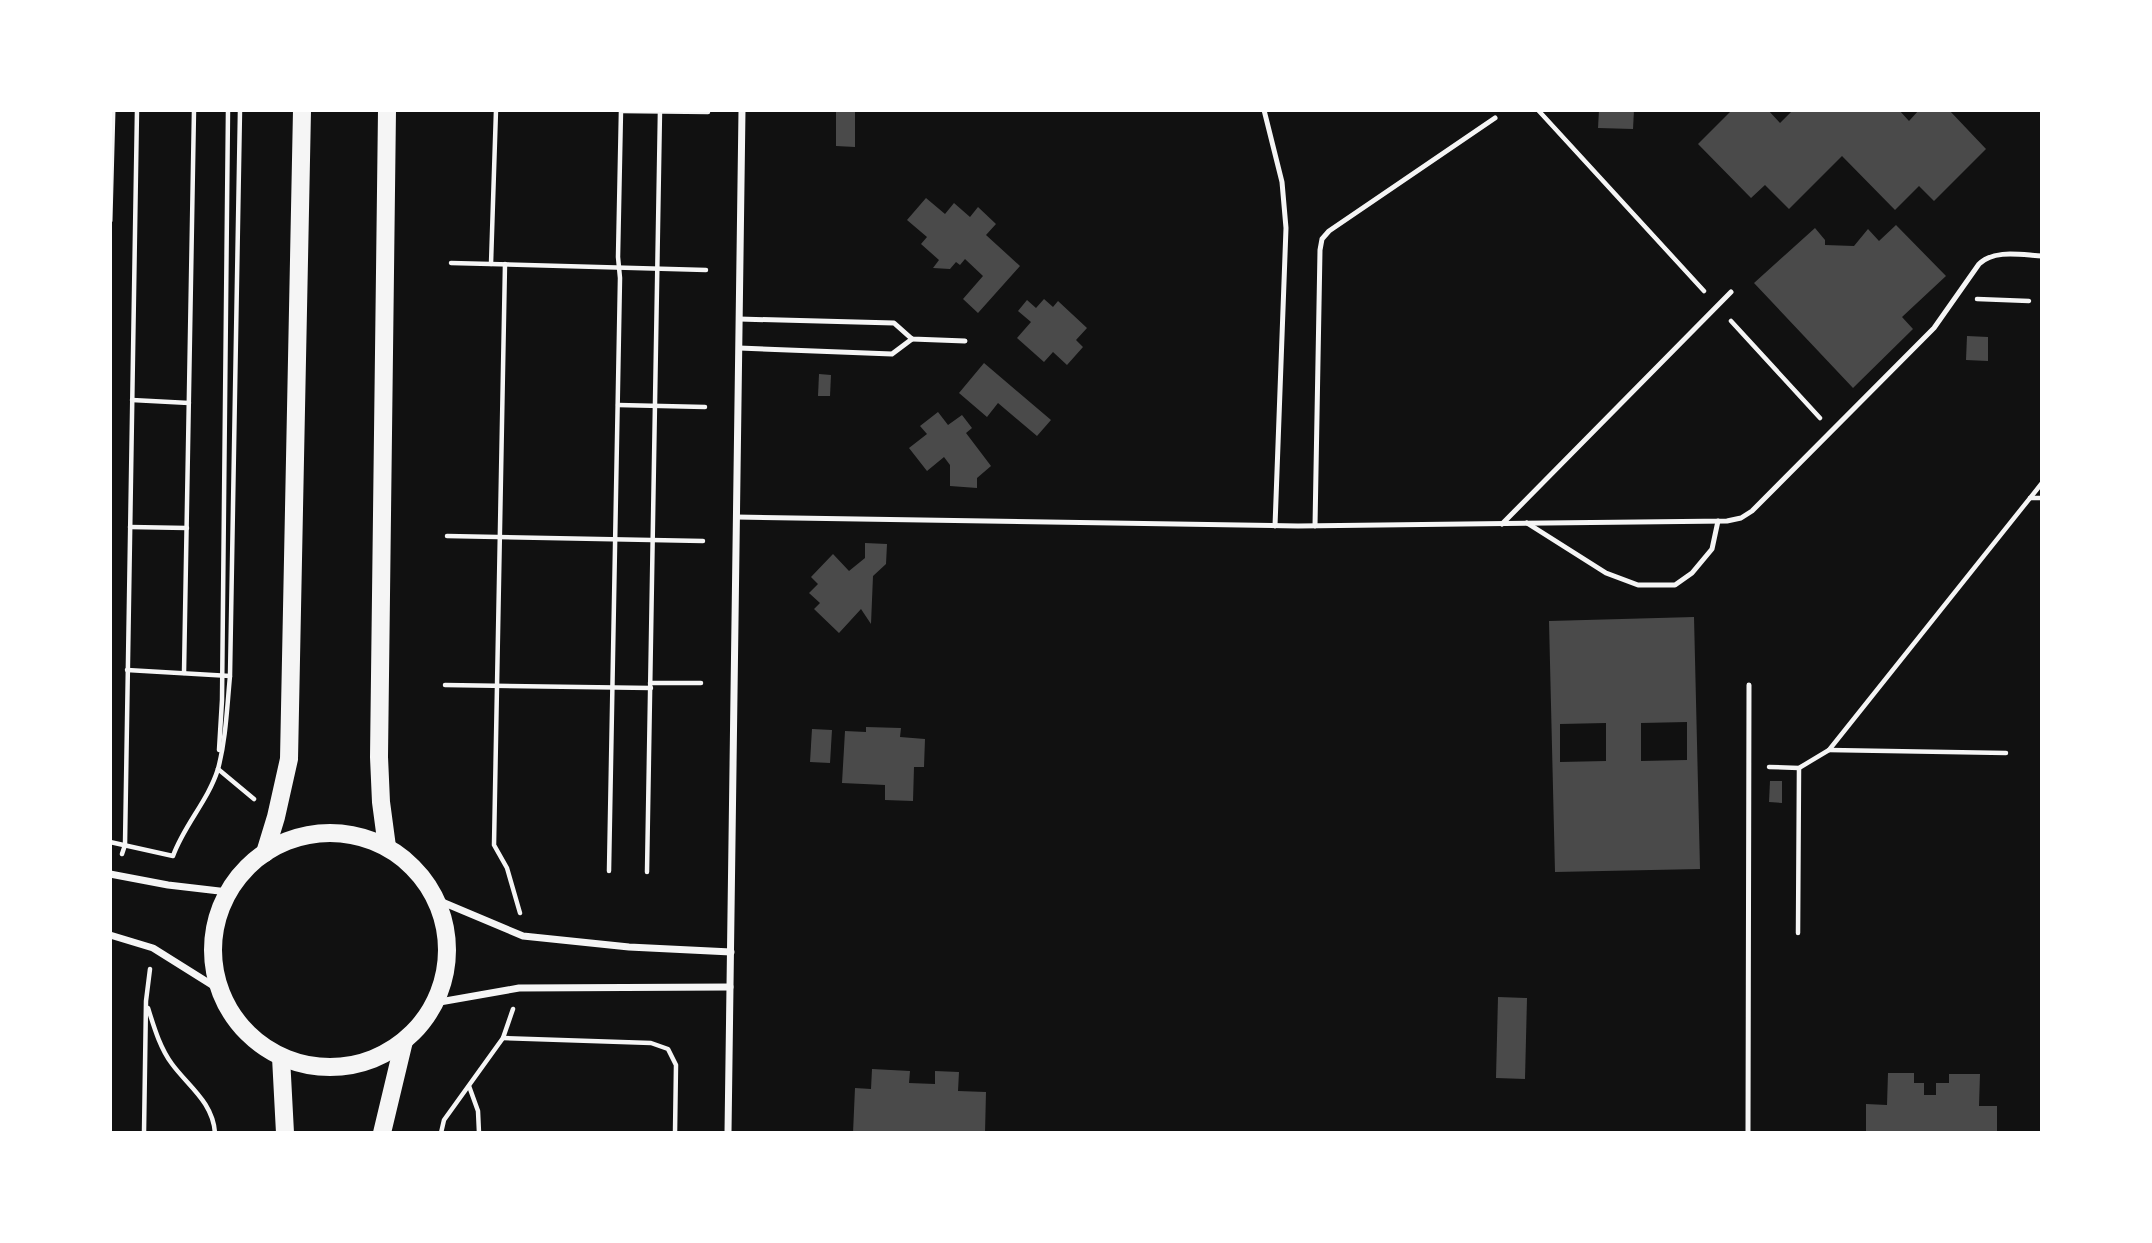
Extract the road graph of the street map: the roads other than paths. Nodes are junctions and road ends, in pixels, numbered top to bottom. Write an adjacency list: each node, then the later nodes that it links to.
1 (113, 110): 7 (lane)
2 (302, 110): 22 (main road)
3 (387, 110): 21 (main road)
4 (742, 110): 10 (street)
5 (1264, 110): 18 (lane)
6 (1495, 118): 19 (lane)
7 (110, 221)
8 (2042, 256): 15 (lane)
9 (1731, 292): 17 (lane)
10 (739, 318): 11 (lane); 13 (street)
11 (912, 339): 12 (lane); 13 (lane)
12 (965, 341)
13 (739, 348): 14 (street)
14 (736, 517): 18 (lane); 27 (street)
15 (1718, 521): 16 (lane); 16 (lane)
16 (1527, 523): 17 (lane)
17 (1502, 524): 19 (lane)
18 (1275, 526): 19 (lane)
19 (1315, 526)
20 (1749, 685): 36 (lane)
21 (387, 847): 22 (main road); 25 (main road)
22 (265, 853): 24 (main road)
23 (110, 874): 24 (street)
24 (228, 892): 29 (main road)
25 (435, 899): 27 (street); 30 (main road)
26 (110, 935): 29 (street)
27 (731, 952): 28 (street)
28 (730, 987): 30 (street); 35 (street)
29 (220, 990): 32 (main road)
30 (434, 1003): 31 (main road)
31 (404, 1041): 32 (main road); 34 (main road)
32 (281, 1057): 33 (main road)
33 (285, 1133)
34 (383, 1133)
35 (728, 1133)
36 (1748, 1133)

